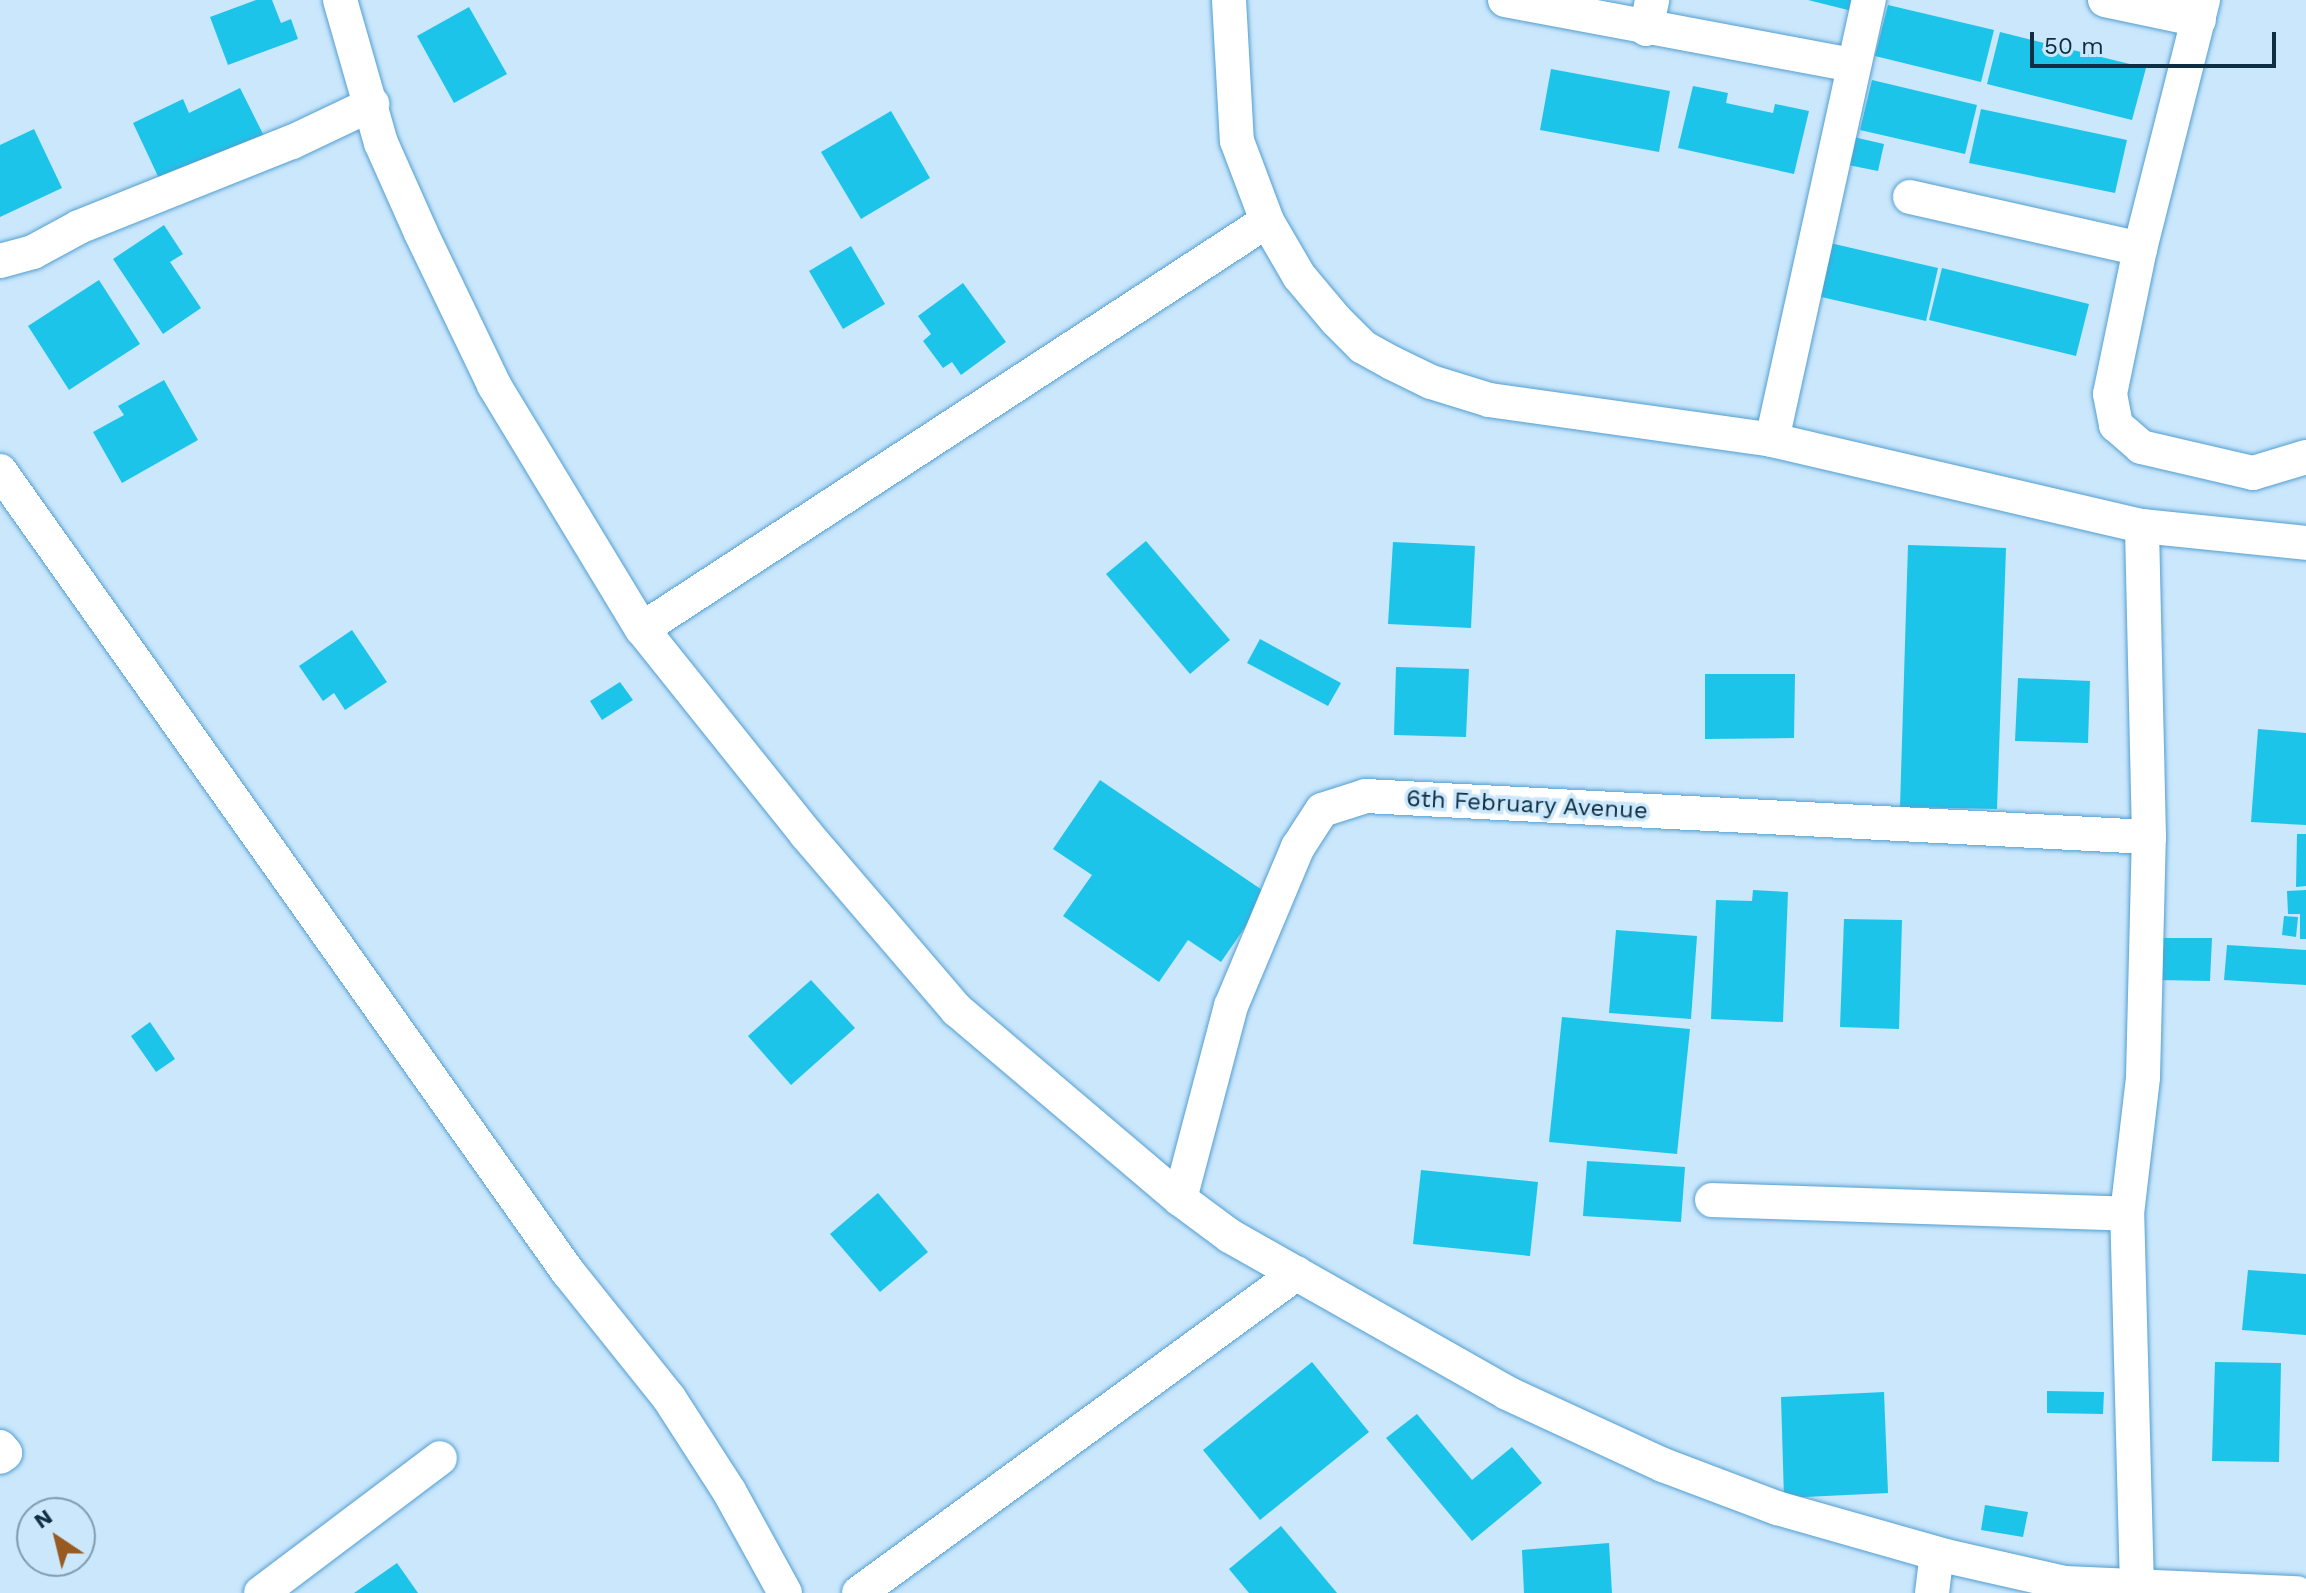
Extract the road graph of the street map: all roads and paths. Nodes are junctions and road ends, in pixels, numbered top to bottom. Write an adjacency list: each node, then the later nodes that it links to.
1 (340, 0): 9 (street)
2 (1229, 0): 11 (street)
3 (1505, 0): 7 (street)
4 (1869, 0): 8 (street)
5 (2105, 0): 6 (street)
6 (2201, 10): 12 (street)
7 (1649, 14): 8 (street)
8 (1853, 65): 14 (street)
9 (372, 104): 13 (street); 19 (street)
10 (1910, 197): 12 (street)
11 (1267, 221): 14 (street); 19 (street)
12 (2140, 249): 15 (street)
13 (0, 261)
14 (1772, 440): 17 (street)
15 (2306, 457)
16 (0, 471): 31 (street)
17 (2142, 526): 18 (street); 20 (street)
18 (2306, 543)
19 (642, 629): 21 (street)
20 (2149, 837): 21 (street, 6th February Avenue); 23 (street)
21 (1180, 1199): 24 (street)
22 (1712, 1200): 23 (street)
23 (2127, 1214): 29 (street)
24 (1297, 1273): 28 (street); 32 (street)
25 (0, 1447): 26 (street)
26 (0, 1457)
27 (440, 1458): 30 (street)
28 (1937, 1554): 29 (street); 33 (street)
29 (2137, 1588): 34 (street)
30 (261, 1593)
31 (785, 1593)
32 (859, 1593)
33 (1932, 1593)
34 (2297, 1593)

